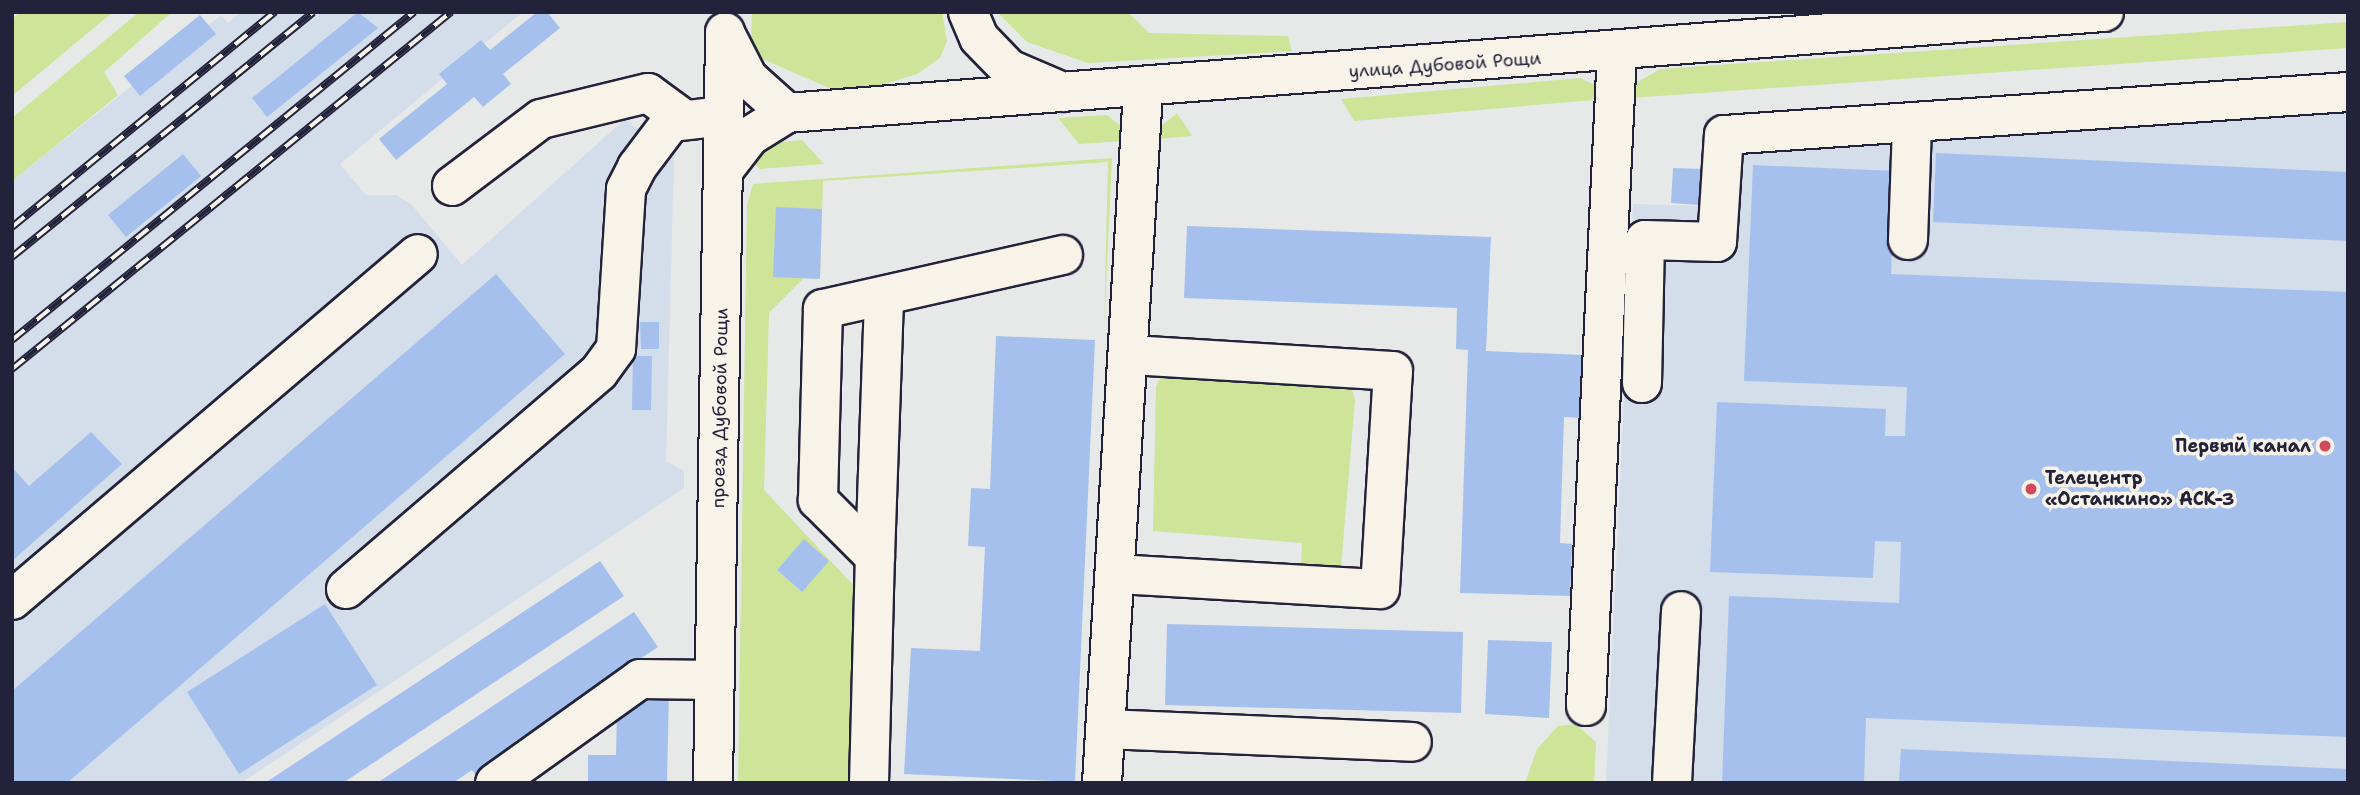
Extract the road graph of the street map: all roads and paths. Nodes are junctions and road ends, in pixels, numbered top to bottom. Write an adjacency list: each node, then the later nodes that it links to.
1 (968, 12): 7 (street)
2 (2104, 12): 4 (street, улица Дубовой Рощи)
3 (725, 22): 8 (street); 9 (street, проезд Дубовой Рощи)
4 (1616, 52): 5 (street, улица Дубовой Рощи); 26 (street)
5 (1143, 90): 7 (street, улица Дубовой Рощи); 18 (street)
6 (2348, 92): 11 (street)
7 (1079, 95): 8 (street, улица Дубовой Рощи)
8 (787, 113): 12 (street)
9 (724, 116): 10 (street); 12 (street, проезд Дубовой Рощи)
10 (682, 118): 13 (street); 22 (street)
11 (1912, 123): 14 (street); 19 (street)
12 (723, 171): 25 (street, проезд Дубовой Рощи)
13 (452, 186)
14 (1908, 240)
15 (418, 254): 23 (street)
16 (1063, 255): 17 (street)
17 (884, 296): 20 (street); 20 (street)
18 (1129, 355): 21 (street); 21 (street)
19 (1642, 383)
20 (875, 557): 31 (street)
21 (1116, 574): 27 (street)
22 (346, 589)
23 (12, 600)
24 (1681, 611): 33 (street)
25 (715, 680): 29 (street); 30 (street, проезд Дубовой Рощи)
26 (1586, 706)
27 (1106, 729): 28 (street); 32 (street)
28 (1412, 742)
29 (495, 783)
30 (713, 783)
31 (869, 783)
32 (1102, 783)
33 (1672, 783)

